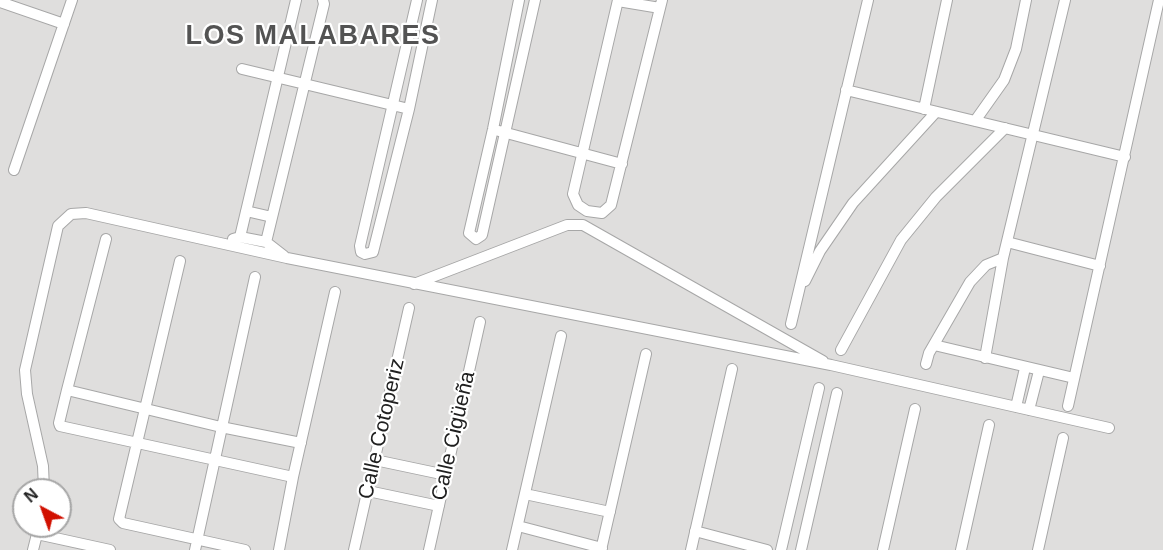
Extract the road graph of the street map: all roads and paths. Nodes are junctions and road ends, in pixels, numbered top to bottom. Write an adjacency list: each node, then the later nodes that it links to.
1 (72, 0): 16 (street)
2 (296, 0): 18 (street)
3 (323, 0): 19 (street)
4 (417, 0): 21 (street)
5 (432, 0): 22 (street)
6 (519, 0): 27 (street)
7 (535, 0): 28 (street)
8 (618, 0): 15 (street); 30 (street)
9 (868, 0): 20 (street)
10 (947, 0): 23 (street)
11 (1026, 0): 25 (street)
12 (1065, 0): 29 (street)
13 (1159, 0): 31 (street)
14 (0, 2): 16 (street)
15 (661, 4): 32 (street)
16 (64, 24): 33 (street)
17 (242, 69): 18 (street)
18 (278, 77): 19 (street); 34 (street)
19 (305, 84): 21 (street); 36 (street)
20 (846, 90): 23 (street); 50 (street)
21 (392, 105): 22 (street); 22 (street)
22 (409, 109)
23 (924, 109): 24 (street)
24 (936, 111): 25 (street); 50 (street)
25 (975, 121): 26 (street)
26 (1005, 128): 29 (street); 56 (street)
27 (493, 129): 28 (street); 28 (street)
28 (506, 132): 30 (street)
29 (1033, 135): 31 (street); 41 (street)
30 (583, 154): 32 (street); 35 (street)
31 (1125, 157): 46 (street)
32 (622, 164): 35 (street)
33 (14, 170)
34 (246, 211): 36 (street); 38 (street)
35 (588, 211): 37 (street)
36 (272, 217): 40 (street)
37 (583, 225): 48 (street); 60 (street)
38 (240, 237): 40 (street); 42 (street)
39 (106, 239): 66 (street)
40 (266, 242): 43 (street)
41 (1007, 242): 44 (street); 46 (street)
42 (218, 244): 43 (street); 83 (street)
43 (287, 258): 48 (street)
44 (1003, 258): 55 (street); 58 (street)
45 (180, 261): 71 (street)
46 (1101, 266): 64 (street)
47 (255, 277): 74 (street)
48 (414, 284): 60 (street)
49 (335, 292): 78 (street)
50 (796, 299): 53 (street)
51 (409, 308): 80 (street, Calle Cotoperiz)
52 (480, 322): 81 (street, Calle Cigüeña)
53 (790, 324)
54 (561, 336): 85 (street)
55 (934, 345): 58 (street); 59 (street)
56 (841, 350)
57 (646, 354): 87 (street)
58 (985, 358): 61 (street)
59 (926, 364)
60 (831, 365): 69 (street)
61 (1025, 368): 63 (street); 69 (street)
62 (732, 369): 89 (street)
63 (1039, 370): 64 (street); 72 (street)
64 (1074, 378): 68 (street)
65 (819, 388): 101 (street)
66 (67, 390): 71 (street); 77 (street)
67 (837, 393): 102 (street)
68 (1068, 406)
69 (1016, 407): 72 (street)
70 (915, 409): 103 (street)
71 (146, 410): 74 (street); 77 (street)
72 (1029, 410): 75 (street)
73 (989, 425): 104 (street)
74 (221, 427): 78 (street); 79 (street)
75 (1109, 428)
76 (1063, 438): 105 (street)
77 (138, 442): 79 (street); 91 (street)
78 (301, 442): 82 (street)
79 (215, 459): 82 (street); 91 (street)
80 (375, 460): 81 (street); 84 (street, Calle Cotoperiz)
81 (446, 475): 86 (street, Calle Cigüeña)
82 (293, 477): 95 (street)
83 (44, 478)
84 (368, 491): 86 (street); 96 (street, Calle Cotoperiz)
85 (525, 494): 87 (street); 88 (street)
86 (439, 506): 97 (street, Calle Cigüeña)
87 (609, 512): 92 (street)
88 (518, 526): 92 (street); 98 (street)
89 (695, 531): 99 (street); 100 (street)
90 (67, 538): 93 (street)
91 (196, 544): 94 (street)
92 (601, 549)
93 (110, 550)
94 (245, 550)
95 (279, 550)
96 (354, 550)
97 (429, 550)
98 (512, 550)
99 (691, 550)
100 (767, 550)
101 (781, 550)
102 (801, 550)
103 (883, 550)
104 (961, 550)
105 (1038, 550)

